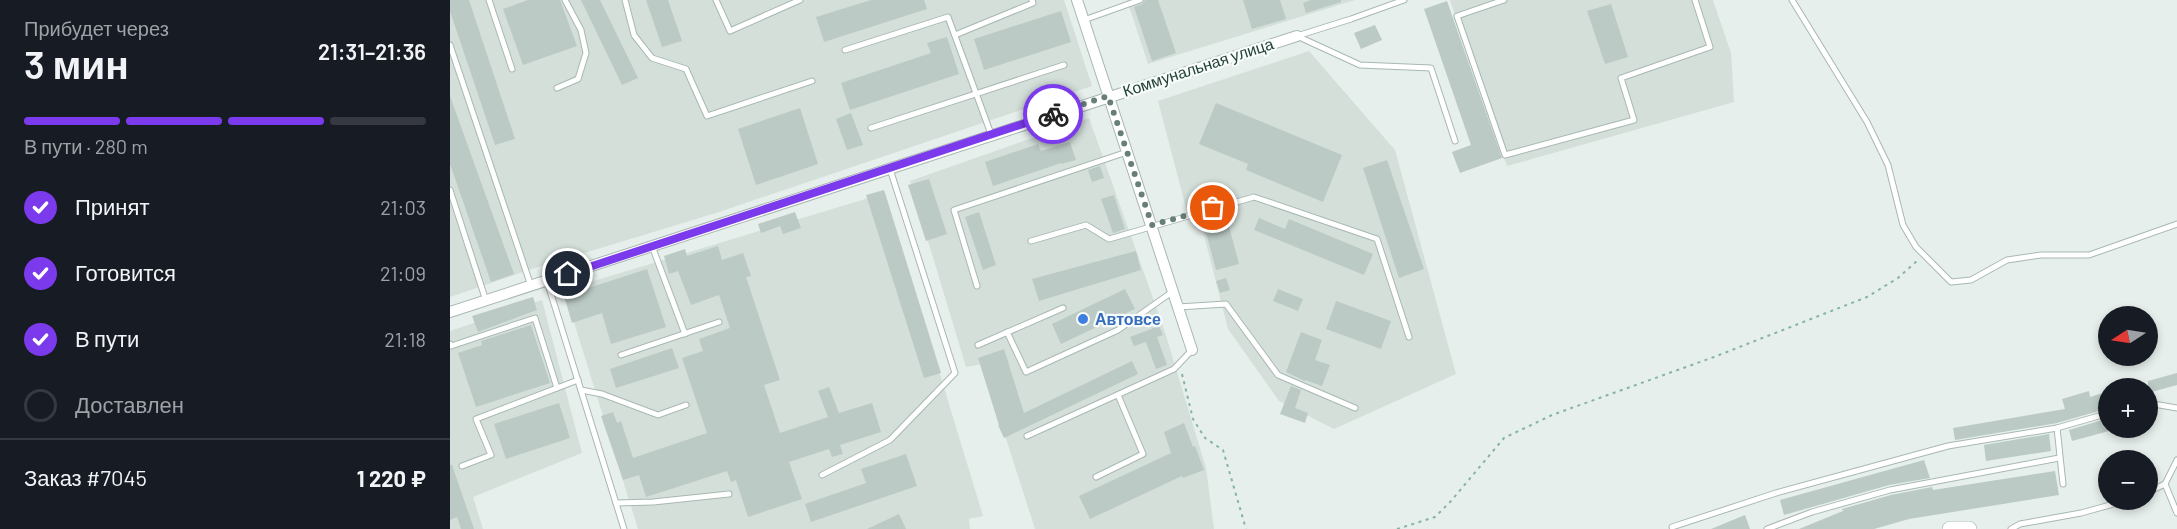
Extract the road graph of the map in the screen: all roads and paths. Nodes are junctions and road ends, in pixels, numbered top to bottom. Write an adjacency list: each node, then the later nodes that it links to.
1 (489, 0): 19 (lane)
2 (565, 0): 21 (lane)
3 (625, 0): 20 (lane)
4 (716, 0): 5 (lane)
5 (800, 0)
6 (1032, 0): 14 (lane)
7 (1077, 0): 13 (street)
8 (1140, 0): 13 (lane)
9 (1404, 0): 15 (lane)
10 (1504, 0): 11 (lane)
11 (1695, 0)
12 (1792, 0): 34 (lane)
13 (1084, 20): 23 (street)
14 (955, 35): 17 (lane); 22 (lane)
15 (1296, 36): 23 (street, Коммунальная улица); 26 (lane)
16 (450, 45): 36 (lane)
17 (845, 50)
18 (1064, 65): 22 (lane)
19 (512, 69)
20 (812, 81)
21 (557, 88)
22 (976, 94): 24 (lane); 25 (lane)
23 (1108, 96): 25 (street, Коммунальная улица); 27 (street)
24 (872, 128)
25 (991, 134): 28 (street, Коммунальная улица)
26 (1455, 141)
27 (1127, 152): 31 (street); 37 (lane)
28 (889, 168): 33 (street, Коммунальная улица); 66 (lane)
29 (450, 190): 39 (lane)
30 (2177, 224): 34 (lane)
31 (1152, 225): 32 (lane); 38 (street); 46 (lane)
32 (1031, 241)
33 (652, 246): 35 (street, Коммунальная улица); 45 (lane)
34 (1924, 255): 78 (path)
35 (547, 281): 36 (street, Коммунальная улица); 52 (lane)
36 (531, 286): 39 (street, Коммунальная улица)
37 (977, 286)
38 (1173, 291): 40 (street); 44 (lane)
39 (486, 301): 42 (street, Коммунальная улица)
40 (1178, 307): 49 (street); 58 (lane)
41 (1063, 308): 44 (lane)
42 (450, 312)
43 (719, 322): 45 (lane)
44 (1007, 332): 48 (lane)
45 (685, 334): 50 (lane)
46 (1409, 337)
47 (450, 344): 53 (lane)
48 (978, 345)
49 (1192, 350): 51 (lane)
50 (621, 355)
51 (1180, 363): 55 (lane); 77 (path)
52 (578, 380): 53 (lane); 54 (lane)
53 (557, 388): 65 (lane)
54 (581, 390): 56 (lane); 72 (lane)
55 (1118, 395): 62 (lane); 67 (lane)
56 (686, 405)
57 (2158, 405): 59 (lane)
58 (1355, 408)
59 (2177, 408)
60 (2098, 416): 61 (lane)
61 (2057, 428): 63 (lane); 75 (lane)
62 (1027, 436)
63 (2059, 458): 69 (lane); 79 (lane)
64 (2177, 460): 68 (lane)
65 (462, 466)
66 (822, 475)
67 (1096, 477)
68 (2165, 483): 70 (lane); 74 (lane)
69 (2063, 484)
70 (2158, 487)
71 (729, 494): 72 (lane)
72 (616, 503): 76 (lane)
73 (2098, 508): 82 (lane)
74 (2177, 513)
75 (1672, 526)
76 (624, 529)
77 (1246, 529)
78 (1397, 529)
79 (1767, 529)
80 (1950, 529): 81 (main road)
81 (1969, 529)
82 (2011, 529)

